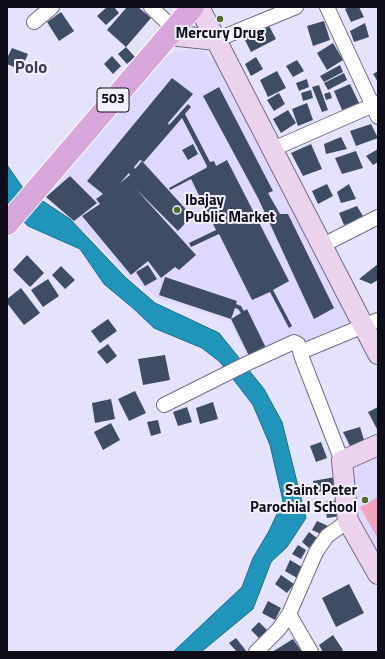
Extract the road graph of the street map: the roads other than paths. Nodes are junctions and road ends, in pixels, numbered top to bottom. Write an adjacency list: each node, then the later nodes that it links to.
1 (52, 7): 7 (street)
2 (151, 7): 8 (street)
3 (193, 7): 8 (main road, 503)
4 (199, 7): 9 (street)
5 (296, 7): 9 (street)
6 (327, 7): 10 (street)
7 (34, 22)
8 (172, 32): 9 (street); 13 (main road, 503)
9 (216, 40): 11 (street)
10 (376, 108): 11 (street)
11 (273, 149): 14 (street)
12 (378, 217): 14 (street)
13 (8, 223)
14 (322, 245): 15 (street)
15 (371, 323): 16 (street); 17 (street)
16 (300, 350): 18 (street); 20 (street)
17 (378, 354)
18 (164, 405)
19 (378, 445): 20 (street)
20 (342, 461): 21 (street)
21 (348, 521): 22 (street); 23 (street)
22 (378, 574)
23 (289, 614): 24 (street); 25 (street)
24 (256, 652)
25 (311, 652)

